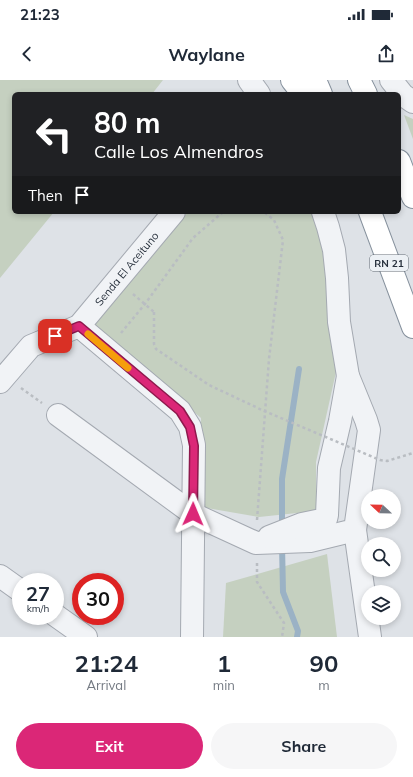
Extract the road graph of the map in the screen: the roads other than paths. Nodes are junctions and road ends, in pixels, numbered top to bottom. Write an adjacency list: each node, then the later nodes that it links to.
1 (249, 80): 6 (street)
2 (292, 80): 7 (highway)
3 (314, 80): 8 (highway)
4 (359, 80): 9 (highway)
5 (391, 80): 11 (street)
6 (258, 92)
7 (301, 92)
8 (320, 92)
9 (365, 92)
10 (401, 92): 12 (street)
11 (401, 92)
12 (413, 102)
13 (401, 166): 14 (highway)
14 (413, 197)
15 (172, 214): 19 (street, Senda El Aceituno)
16 (324, 214): 20 (street)
17 (371, 214): 18 (highway, RN 21)
18 (411, 325)
19 (79, 326): 21 (street); 23 (street)
20 (348, 376): 24 (street); 25 (street)
21 (2, 379)
22 (58, 415): 23 (street)
23 (193, 514): 25 (street); 30 (street)
24 (355, 530): 25 (street); 31 (street)
25 (256, 543)
26 (0, 576): 27 (street)
27 (12, 584)
28 (64, 621): 29 (street)
29 (86, 637)
30 (192, 637)
31 (370, 637)

